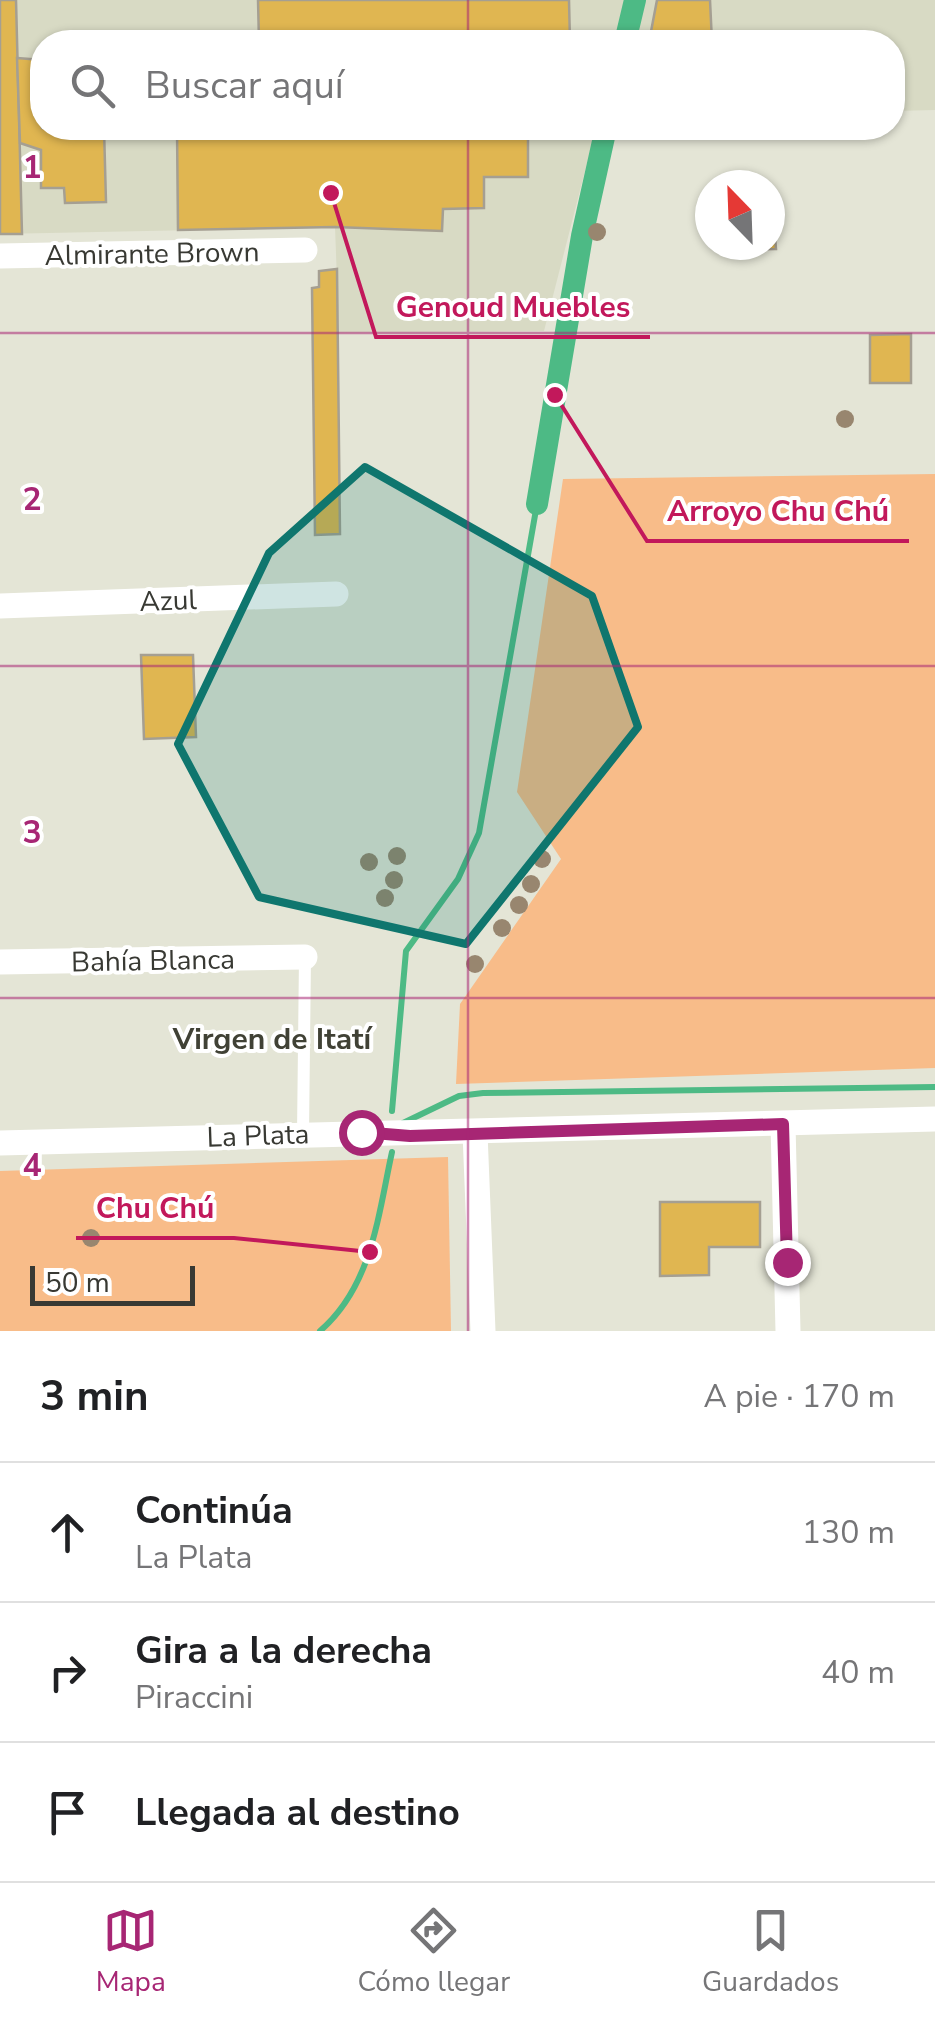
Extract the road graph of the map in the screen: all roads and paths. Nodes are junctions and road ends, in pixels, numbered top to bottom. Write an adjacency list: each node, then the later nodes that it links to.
1 (304, 250): 2 (street, Almirante Brown)
2 (0, 256)
3 (336, 594): 4 (street, Azul)
4 (0, 606)
5 (305, 957): 6 (street, Bahía Blanca); 10 (lane)
6 (0, 962)
7 (935, 1119): 8 (street, La Plata)
8 (783, 1124): 9 (street, La Plata); 13 (street)
9 (475, 1133): 10 (street, La Plata); 12 (street)
10 (303, 1134): 11 (street, La Plata)
11 (0, 1143)
12 (484, 1331)
13 (788, 1331)

